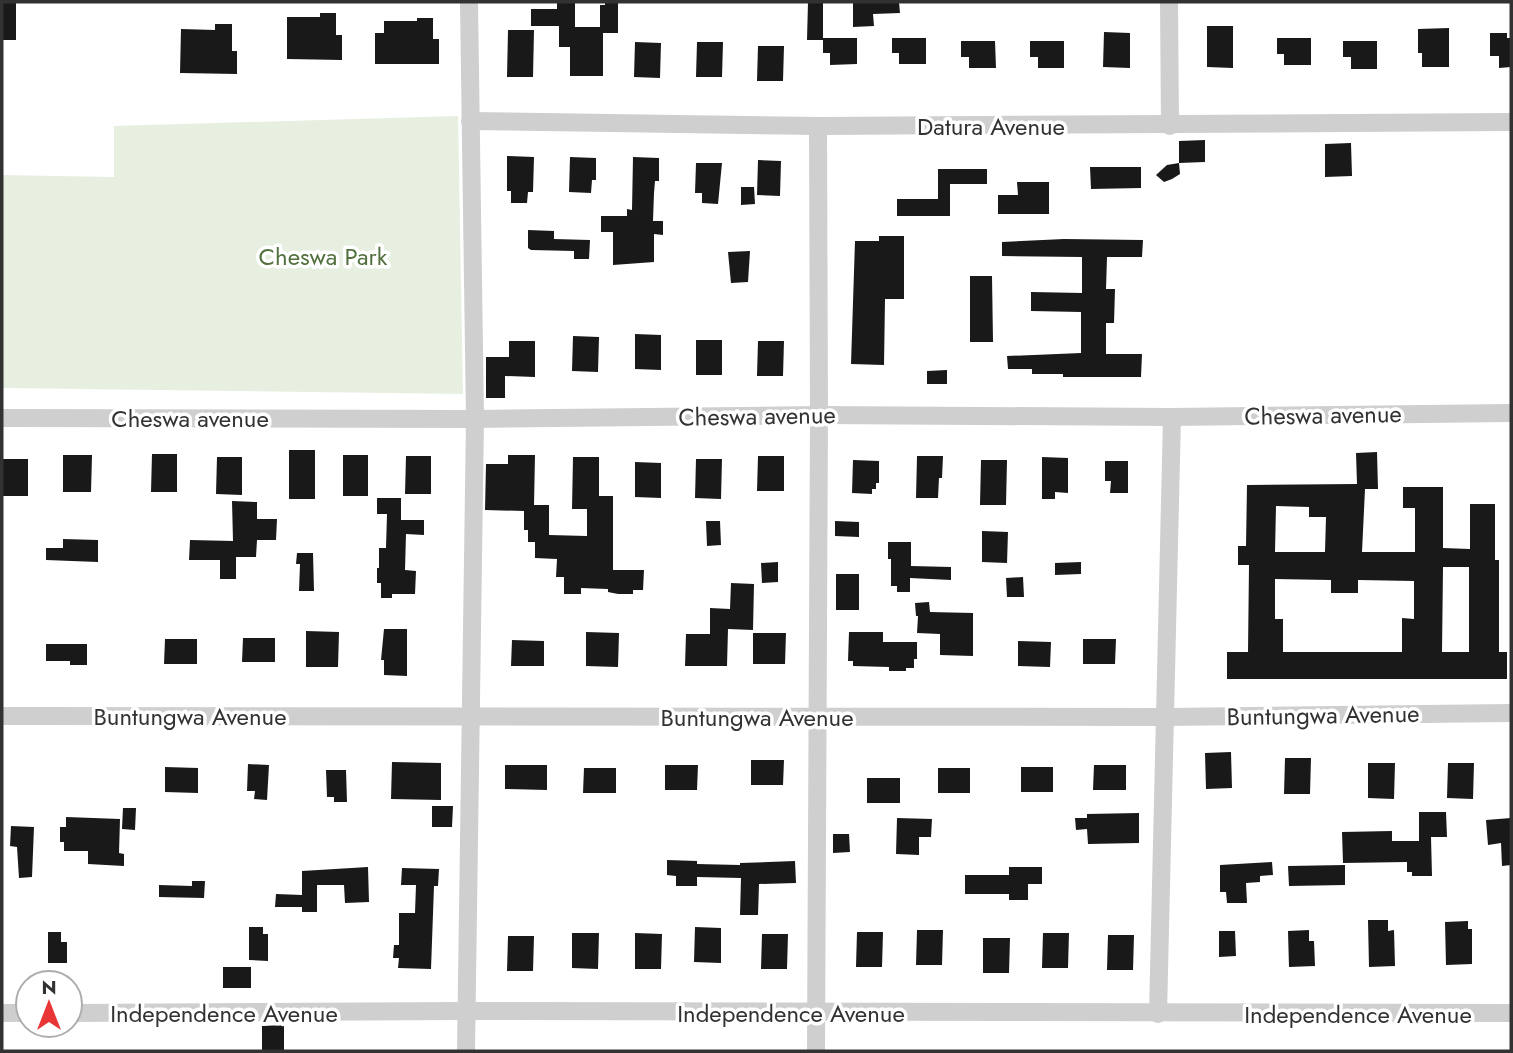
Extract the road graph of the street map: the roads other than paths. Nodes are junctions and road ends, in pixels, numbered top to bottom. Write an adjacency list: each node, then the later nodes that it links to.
1 (469, 2): 3 (street)
2 (1169, 2): 5 (street)
3 (470, 121): 6 (street, Datura Avenue); 11 (street)
4 (1511, 122): 5 (street, Datura Avenue)
5 (1170, 125): 6 (street, Datura Avenue)
6 (818, 126): 8 (street)
7 (1511, 412): 9 (street, Cheswa avenue)
8 (819, 415): 9 (street, Cheswa avenue); 11 (street, Cheswa avenue); 15 (street)
9 (1172, 417): 16 (street)
10 (2, 418): 11 (street, Cheswa avenue)
11 (475, 419): 13 (street)
12 (1511, 713): 16 (street, Buntungwa Avenue)
13 (471, 715): 14 (street, Buntungwa Avenue); 15 (street, Buntungwa Avenue); 17 (street)
14 (2, 716)
15 (818, 717): 16 (street, Buntungwa Avenue); 19 (street)
16 (1164, 717): 21 (street)
17 (466, 1012): 18 (street, Independence Avenue); 19 (street, Independence Avenue); 22 (street)
18 (84, 1013)
19 (817, 1013): 21 (street, Independence Avenue); 23 (street)
20 (1511, 1013): 21 (street, Independence Avenue)
21 (1158, 1014)
22 (466, 1051)
23 (816, 1051)

